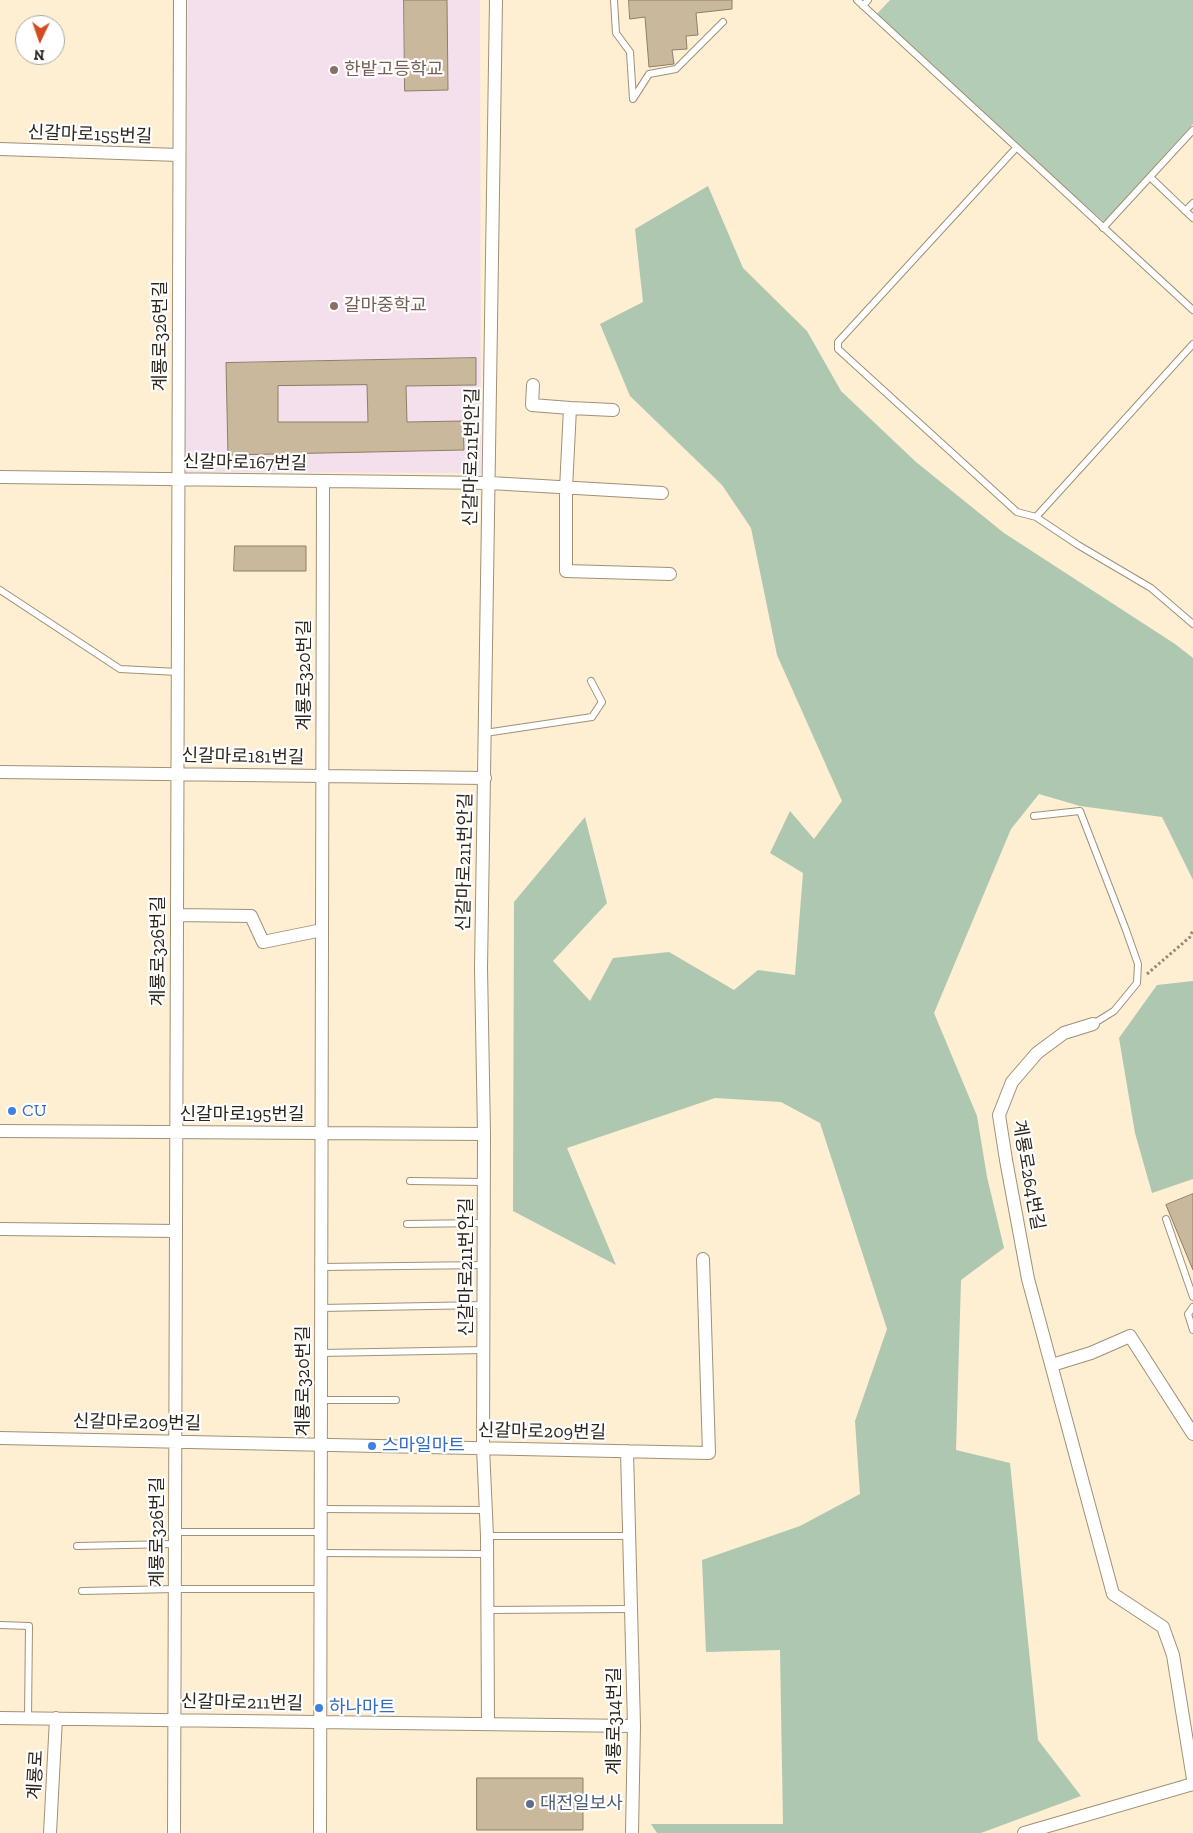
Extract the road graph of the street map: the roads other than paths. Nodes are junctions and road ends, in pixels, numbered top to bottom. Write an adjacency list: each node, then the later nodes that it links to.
1 (180, 0): 11 (street, 계룡로326번길)
2 (496, 0): 25 (street, 신갈마로211번안길)
3 (614, 0): 7 (lane)
4 (857, 0): 6 (lane)
5 (868, 0): 6 (lane)
6 (863, 6): 9 (lane)
7 (723, 22)
8 (1193, 130): 12 (lane)
9 (1016, 148): 16 (lane); 28 (lane)
10 (0, 149): 11 (street, 신갈마로155번길)
11 (179, 155): 23 (street, 계룡로326번길)
12 (1150, 177): 14 (lane); 16 (lane)
13 (1193, 203): 14 (lane)
14 (1185, 211): 15 (lane)
15 (1193, 218)
16 (1103, 228): 17 (lane)
17 (1193, 310)
18 (1193, 344): 28 (lane)
19 (533, 385): 20 (street)
20 (570, 408): 21 (street); 26 (street)
21 (613, 410)
22 (0, 477): 23 (street, 신갈마로167번길)
23 (178, 480): 24 (street, 신갈마로167번길); 32 (street, 계룡로326번길)
24 (323, 481): 25 (street, 신갈마로167번길); 37 (street, 계룡로320번길)
25 (490, 483): 26 (street, 신갈마로167번길); 34 (street, 신갈마로211번안길)
26 (566, 489): 27 (street, 신갈마로167번길); 29 (street)
27 (662, 493)
28 (1036, 517): 31 (lane)
29 (670, 574)
30 (0, 590): 32 (lane)
31 (1193, 624)
32 (178, 672): 36 (street, 계룡로326번길)
33 (591, 681): 34 (lane)
34 (485, 733): 38 (street, 신갈마로211번안길)
35 (0, 772): 36 (street, 신갈마로181번길)
36 (177, 774): 37 (street, 신갈마로181번길); 40 (street, 계룡로326번길)
37 (322, 776): 38 (street, 신갈마로181번길); 41 (street, 계룡로320번길)
38 (485, 778): 46 (street, 신갈마로211번안길)
39 (1034, 816): 42 (lane, 계룡로264번길)
40 (177, 915): 41 (street); 44 (street, 계룡로326번길)
41 (322, 930): 45 (street, 계룡로320번길)
42 (1093, 1024): 64 (street, 계룡로264번길)
43 (0, 1131): 44 (street, 신갈마로195번길)
44 (176, 1132): 45 (street, 신갈마로195번길); 53 (street, 계룡로326번길)
45 (322, 1133): 46 (street, 신갈마로195번길); 56 (street, 계룡로320번길)
46 (484, 1134): 48 (street, 신갈마로211번안길)
47 (410, 1182): 48 (lane)
48 (484, 1182): 50 (street, 신갈마로211번안길)
49 (1166, 1219): 57 (lane)
50 (484, 1223): 51 (lane); 55 (street, 신갈마로211번안길)
51 (407, 1224)
52 (0, 1229): 53 (street)
53 (176, 1231): 69 (street, 계룡로326번길)
54 (703, 1259): 72 (street, 신갈마로209번길)
55 (484, 1266): 56 (lane); 58 (street, 신갈마로211번안길)
56 (322, 1267): 60 (street, 계룡로320번길)
57 (1193, 1296)
58 (484, 1305): 60 (lane); 62 (street, 신갈마로211번안길)
59 (1193, 1307): 61 (lane)
60 (321, 1308): 63 (street, 계룡로320번길)
61 (1193, 1330)
62 (484, 1350): 63 (lane); 71 (street, 신갈마로211번안길)
63 (321, 1353): 65 (street, 계룡로320번길)
64 (1052, 1365): 67 (street); 95 (street, 계룡로264번길)
65 (321, 1400): 66 (lane); 70 (street, 계룡로320번길)
66 (396, 1400)
67 (1193, 1434)
68 (0, 1438): 69 (street, 신갈마로209번길)
69 (175, 1442): 70 (street, 신갈마로209번길); 78 (street, 계룡로326번길)
70 (321, 1445): 71 (street, 신갈마로209번길); 73 (street, 계룡로320번길)
71 (483, 1448): 72 (street, 신갈마로209번길); 74 (street, 신갈마로211번안길)
72 (627, 1451): 77 (street, 계룡로314번길)
73 (321, 1509): 74 (lane); 75 (street, 계룡로320번길)
74 (486, 1510): 76 (street, 신갈마로211번안길)
75 (321, 1532): 78 (lane); 80 (street, 계룡로320번길)
76 (487, 1536): 77 (lane); 81 (street, 신갈마로211번안길)
77 (628, 1536): 85 (street, 계룡로314번길)
78 (175, 1538): 79 (lane); 82 (street, 계룡로326번길)
79 (77, 1546)
80 (321, 1553): 81 (lane); 83 (street, 계룡로320번길)
81 (487, 1554): 86 (street, 신갈마로211번안길)
82 (175, 1589): 83 (lane); 84 (lane); 91 (street, 계룡로326번길)
83 (321, 1589): 92 (street, 계룡로320번길)
84 (82, 1591)
85 (630, 1609): 86 (lane); 94 (street, 계룡로314번길)
86 (487, 1610): 93 (street, 신갈마로211번안길)
87 (0, 1625): 89 (lane)
88 (0, 1718): 89 (street, 신갈마로211번길)
89 (28, 1718): 90 (street, 신갈마로211번길)
90 (56, 1718): 91 (street, 신갈마로211번길); 97 (street, 계룡로)
91 (175, 1720): 92 (street, 신갈마로211번길); 98 (street, 계룡로326번길)
92 (321, 1722): 93 (street, 신갈마로211번길); 99 (street, 계룡로320번길)
93 (488, 1724): 94 (street, 신갈마로211번길)
94 (634, 1726): 100 (street, 계룡로314번길)
95 (1193, 1779)
96 (1193, 1784): 101 (street)
97 (50, 1833)
98 (174, 1833)
99 (320, 1833)
100 (632, 1833)
101 (1024, 1833)

